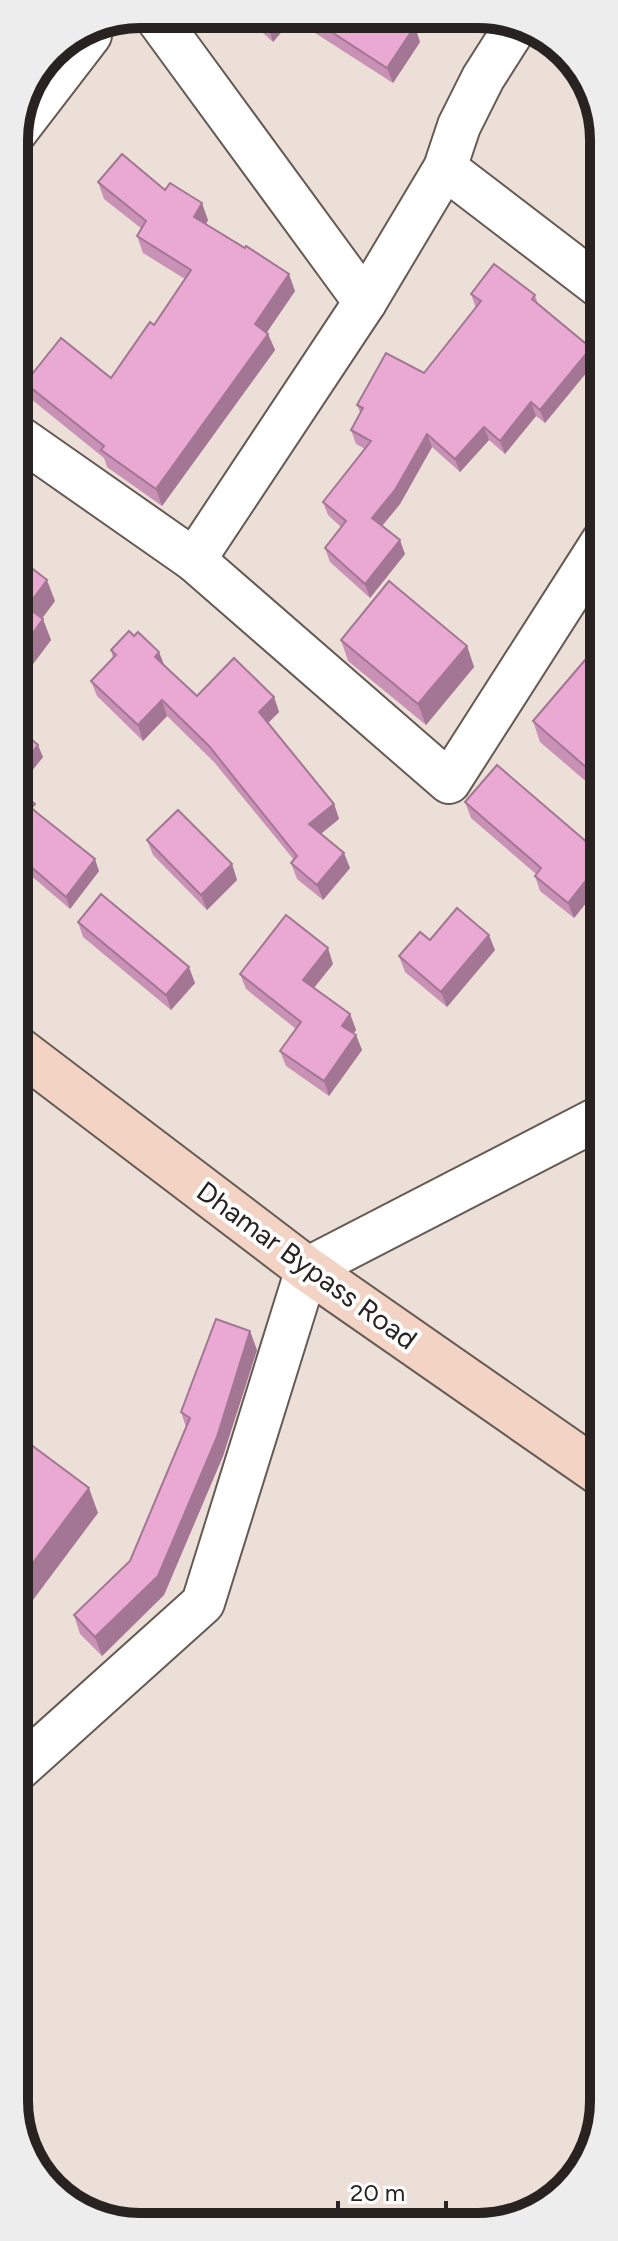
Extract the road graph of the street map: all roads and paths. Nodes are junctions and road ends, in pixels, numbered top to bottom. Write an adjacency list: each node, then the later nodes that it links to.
1 (164, 28): 7 (street)
2 (511, 33): 5 (street)
3 (83, 45): 4 (street)
4 (32, 110)
5 (445, 168): 6 (street); 7 (street)
6 (590, 279)
7 (365, 302): 9 (street)
8 (28, 444): 9 (street)
9 (194, 560): 10 (street)
10 (590, 561)
11 (28, 1057): 13 (main road, Dhamar Bypass Road)
12 (590, 1123): 13 (street)
13 (307, 1269): 14 (main road, Dhamar Bypass Road); 15 (street)
14 (590, 1466)
15 (28, 1760)

